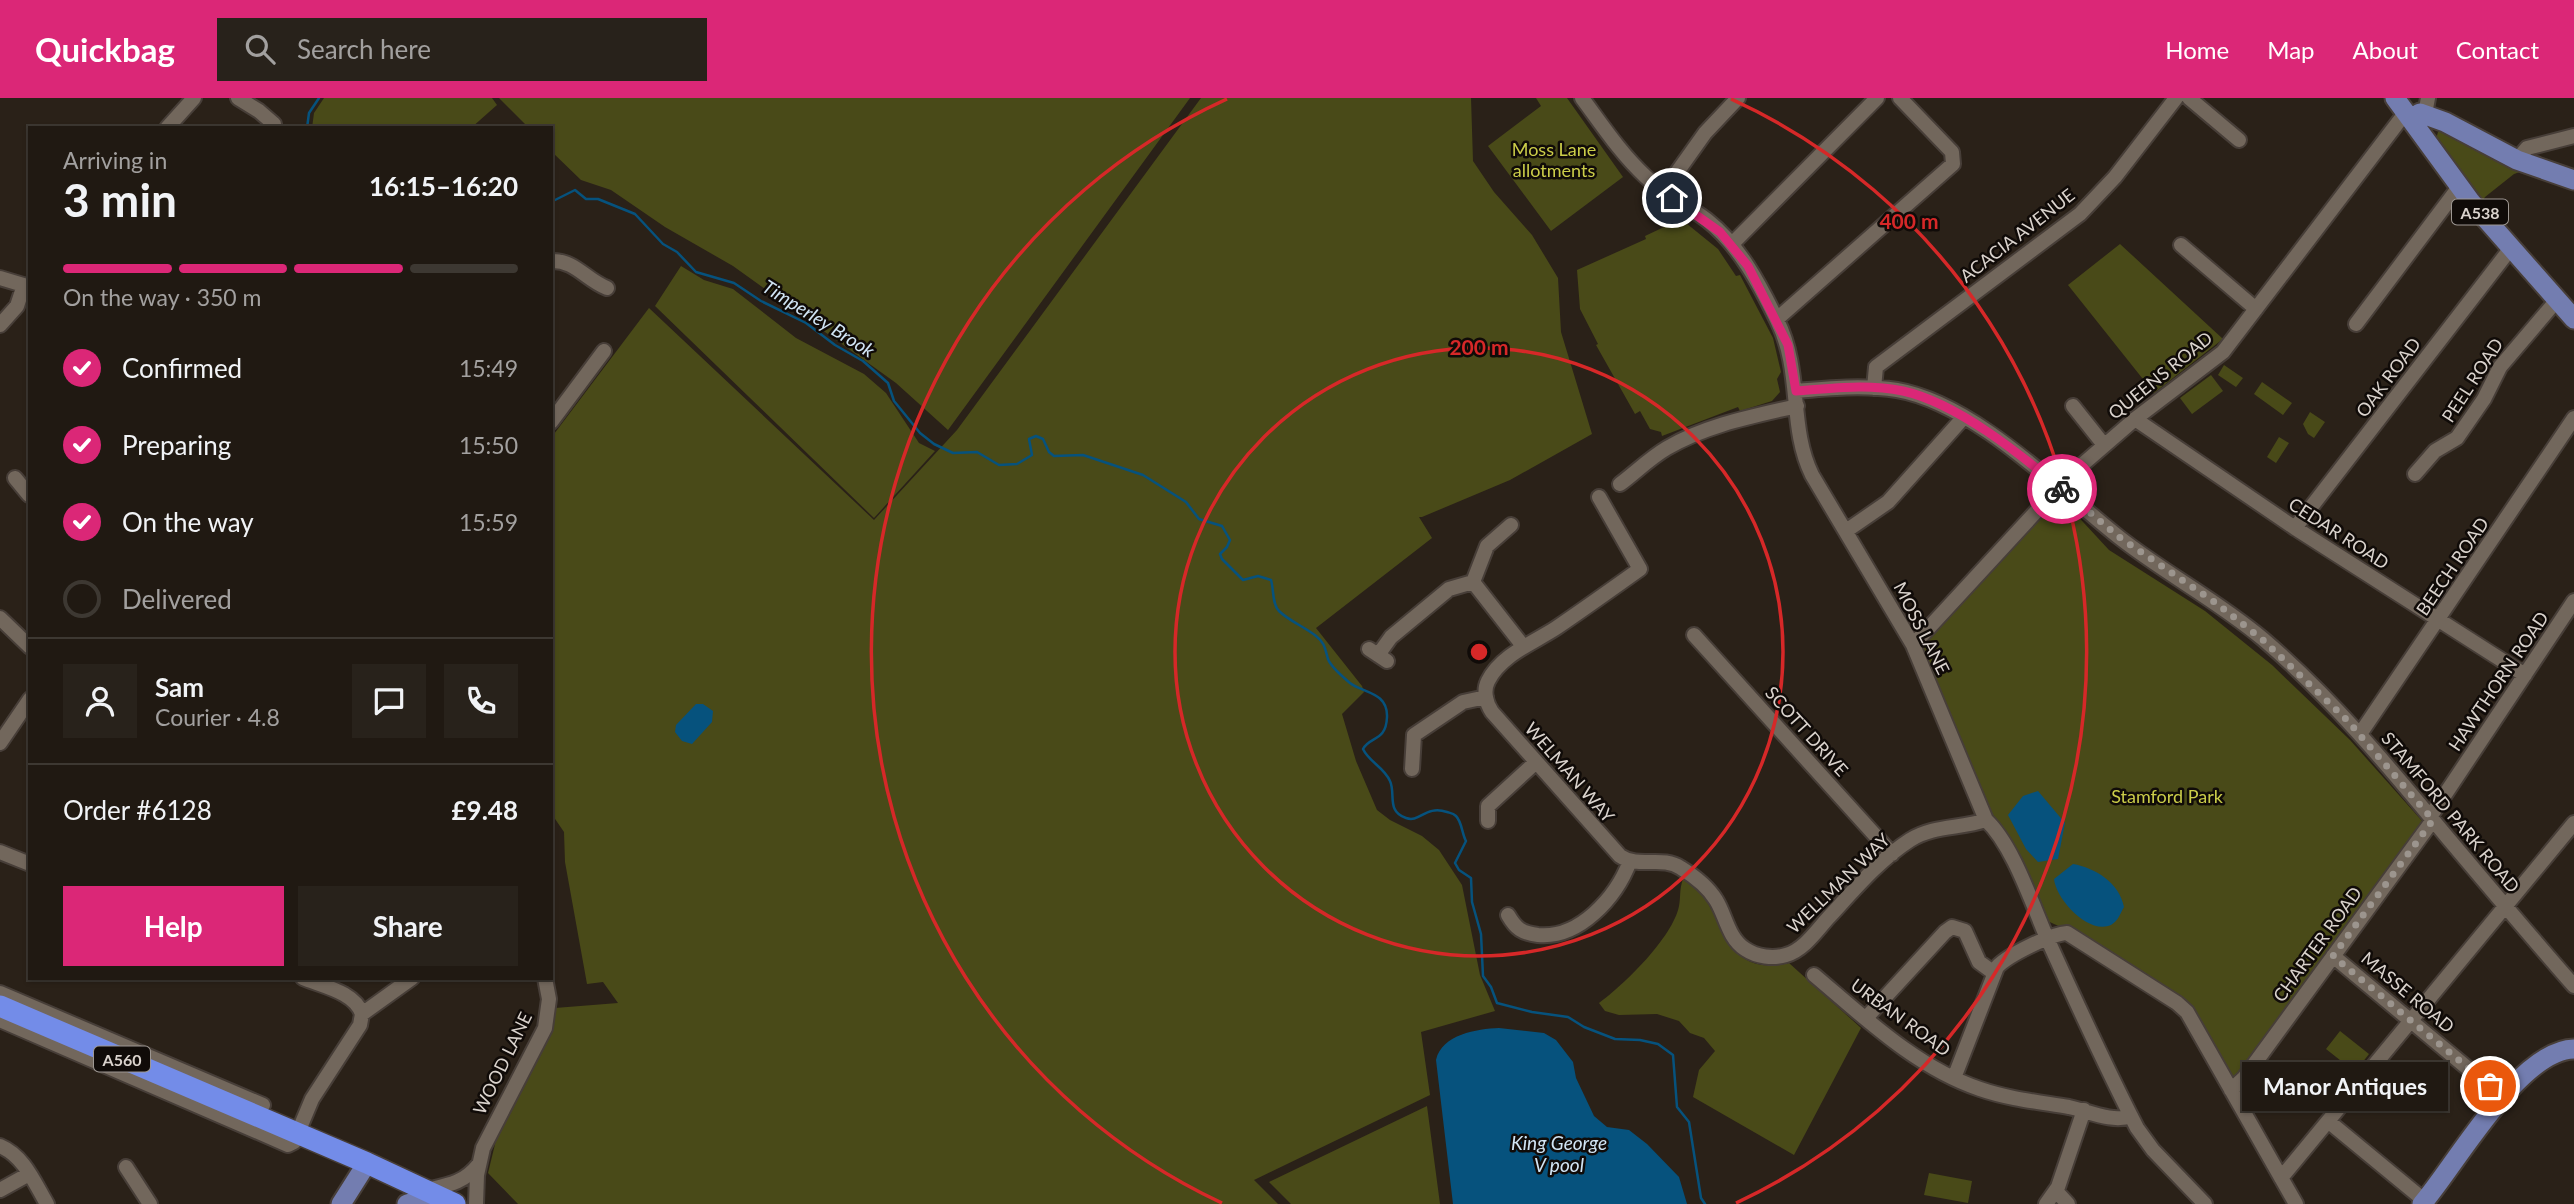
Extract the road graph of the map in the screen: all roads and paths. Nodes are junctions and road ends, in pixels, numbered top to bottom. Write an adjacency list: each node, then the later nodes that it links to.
1 (194, 98): 12 (street)
2 (238, 98): 9 (street)
3 (1582, 98): 18 (street, MOSS LANE)
4 (1738, 98): 18 (street)
5 (1877, 98): 19 (street)
6 (1900, 98): 28 (street)
7 (2176, 98): 33 (street, ACACIA AVENUE)
8 (2189, 98): 14 (street)
9 (258, 103): 11 (street)
10 (2413, 108): 15 (main road); 17 (main road, A538); 27 (street, QUEENS ROAD)
11 (274, 124)
12 (169, 126)
13 (2574, 136): 15 (street)
14 (2239, 140)
15 (2517, 160): 16 (main road)
16 (2574, 180)
17 (2459, 187): 21 (main road, A538); 30 (street)
18 (1663, 192): 19 (street, MOSS LANE)
19 (1732, 244): 28 (street, MOSS LANE)
20 (2181, 245): 27 (street)
21 (2511, 248): 26 (main road, A538); 48 (street, OAK ROAD)
22 (553, 261): 25 (street)
23 (0, 278): 24 (street)
24 (27, 286): 31 (street)
25 (607, 288)
26 (2557, 300): 29 (main road, A538); 41 (street, PEEL ROAD)
27 (2256, 309): 39 (street, QUEENS ROAD)
28 (1777, 319): 34 (street, MOSS LANE)
29 (2574, 319)
30 (2356, 324)
31 (0, 325)
32 (604, 351): 38 (street)
33 (1874, 388): 34 (street, STAMFORD PARK ROAD); 36 (street, STAMFORD PARK ROAD)
34 (1797, 399): 43 (street, STAMFORD PARK ROAD); 49 (street, MOSS LANE)
35 (2073, 406): 40 (street)
36 (1964, 417): 44 (street, STAMFORD PARK ROAD); 49 (street)
37 (2574, 418): 53 (street, BEECH ROAD)
38 (553, 419)
39 (2135, 419): 40 (street, QUEENS ROAD); 48 (street, CEDAR ROAD)
40 (2104, 445): 44 (street, QUEENS ROAD)
41 (2415, 474)
42 (15, 478): 45 (street)
43 (1619, 484)
44 (2059, 487): 56 (street, QUEENS ROAD); 62 (street, STAMFORD PARK ROAD)
45 (28, 492)
46 (1599, 497): 57 (street)
47 (1511, 525): 50 (street)
48 (2295, 528): 53 (street, CEDAR ROAD)
49 (1846, 531): 56 (street, MOSS LANE)
50 (1474, 582): 57 (street); 58 (street)
51 (2574, 601): 59 (street, HAWTHORN ROAD)
52 (0, 618): 55 (street)
53 (2439, 620): 59 (street, CEDAR ROAD); 62 (street, BEECH ROAD)
54 (1694, 635): 71 (street, SCOTT DRIVE)
55 (28, 645)
56 (1913, 645): 67 (street, MOSS LANE)
57 (1523, 646): 60 (street)
58 (1378, 655)
59 (2525, 675): 66 (street, HAWTHORN ROAD)
60 (1486, 697): 64 (street, WELMAN WAY); 65 (street)
61 (28, 702): 63 (street)
62 (2360, 734): 66 (street, STAMFORD PARK ROAD)
63 (0, 743)
64 (1536, 762): 68 (street); 72 (street, WELMAN WAY)
65 (1412, 769)
66 (2432, 818): 74 (street, STAMFORD PARK ROAD); 77 (street, CHARTER ROAD)
67 (1986, 820): 71 (street, WELLMAN WAY); 76 (street, MOSS LANE)
68 (1488, 821)
69 (2574, 823): 74 (street)
70 (0, 852): 73 (street)
71 (1892, 854): 72 (street, WELLMAN WAY)
72 (1630, 861): 75 (street)
73 (28, 863)
74 (2505, 907): 83 (street, STAMFORD PARK ROAD); 89 (street)
75 (1508, 915)
76 (2048, 939): 78 (street); 93 (street); 97 (street, MOSS LANE)
77 (2333, 956): 89 (street, MASSE ROAD); 93 (street, CHARTER ROAD)
78 (1993, 973): 87 (street); 91 (street)
79 (1814, 975): 87 (street, URBAN ROAD)
80 (409, 980): 86 (street)
81 (545, 980): 102 (street, WOOD LANE)
82 (319, 982): 86 (street)
83 (2574, 986)
84 (0, 993): 94 (street)
85 (0, 1006): 94 (highway, A560)
86 (362, 1014): 99 (street)
87 (1866, 1018): 91 (street, URBAN ROAD)
88 (0, 1020): 96 (street)
89 (2412, 1020): 92 (street, MASSE ROAD); 98 (street)
90 (2574, 1047): 109 (main road)
91 (1954, 1078): 95 (street, URBAN ROAD)
92 (2490, 1086)
93 (2231, 1090): 105 (street)
94 (232, 1099): 96 (highway, A560)
95 (2084, 1110): 97 (street, URBAN ROAD); 107 (street)
96 (257, 1113): 99 (highway, A560)
97 (2131, 1116): 110 (street, MOSS LANE)
98 (2328, 1121): 105 (street); 109 (street)
99 (298, 1134): 101 (highway, A560)
100 (0, 1146): 104 (street)
101 (367, 1163): 108 (highway, A560); 113 (main road)
102 (479, 1164): 108 (street); 115 (street, WOOD LANE)
103 (126, 1167): 112 (street)
104 (29, 1174): 106 (street); 111 (street)
105 (2281, 1178): 118 (street)
106 (0, 1190)
107 (2056, 1191): 116 (street); 117 (street)
108 (439, 1196): 114 (main road)
109 (2423, 1202)
110 (2202, 1203)
111 (47, 1204)
112 (150, 1204)
113 (341, 1204)
114 (407, 1204)
115 (476, 1204)
116 (2046, 1204)
117 (2068, 1204)
118 (2295, 1204)

